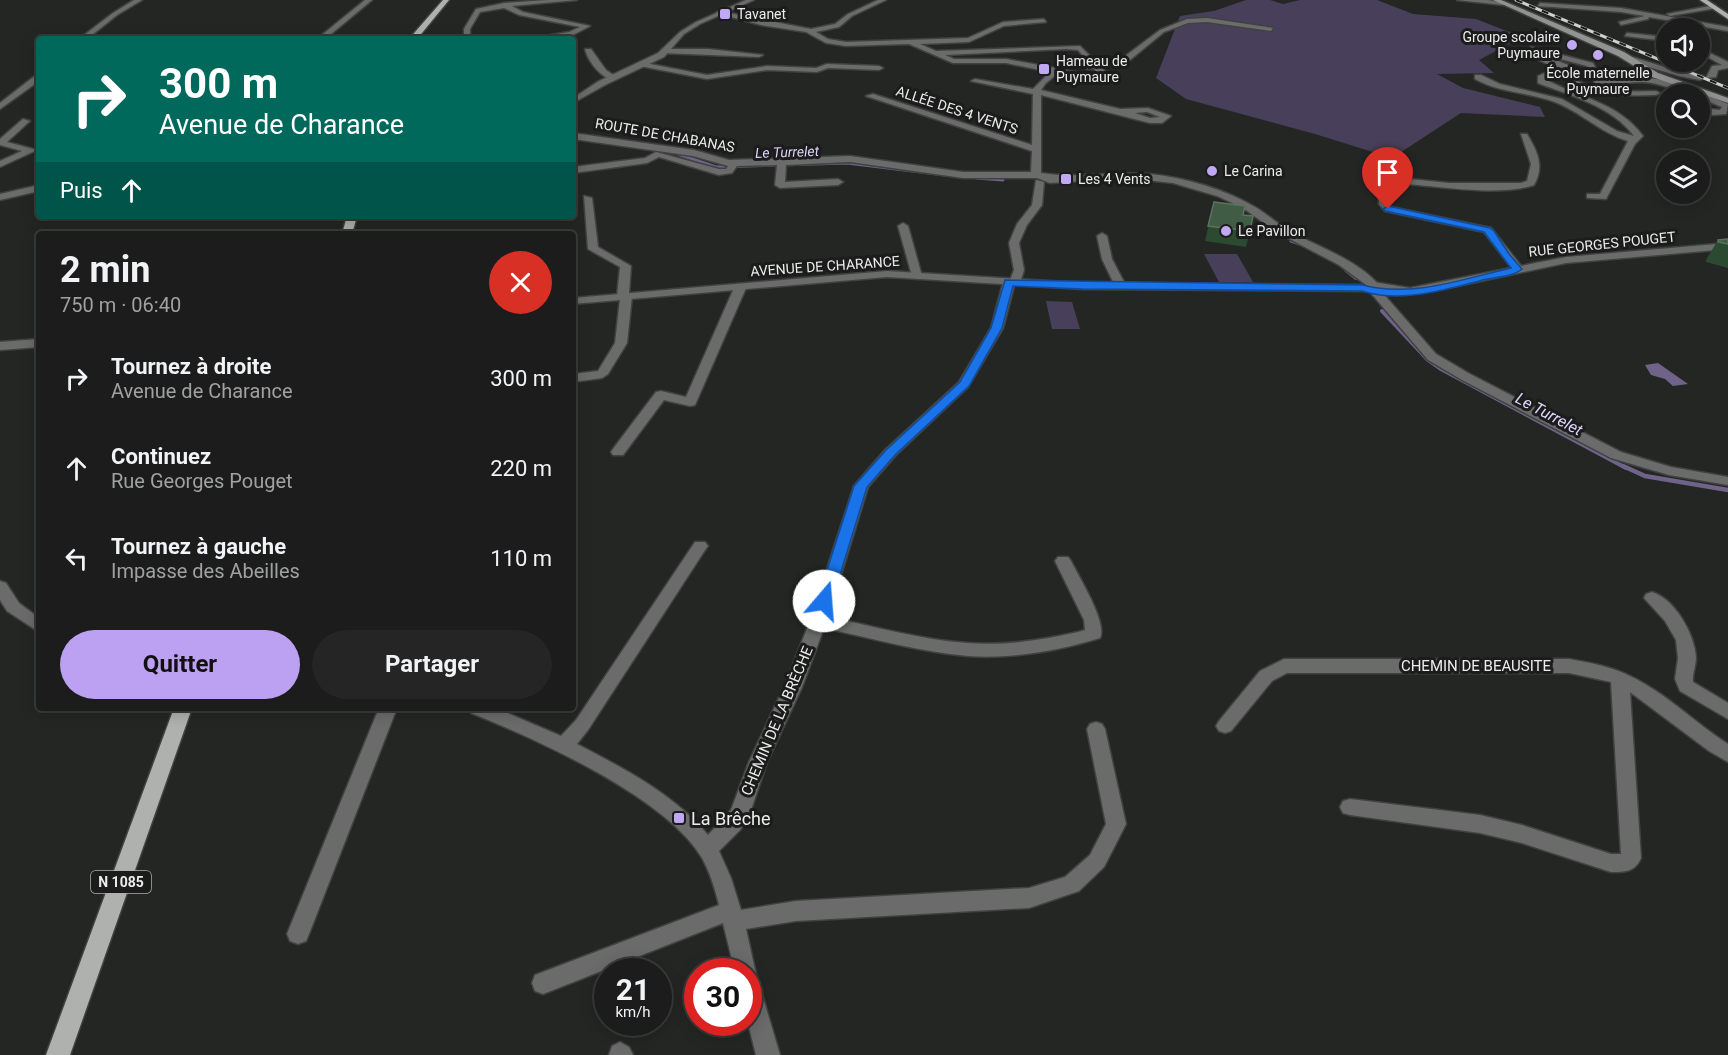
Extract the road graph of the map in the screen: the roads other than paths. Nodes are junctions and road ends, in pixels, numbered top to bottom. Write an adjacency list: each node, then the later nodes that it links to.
1 (139, 0): 23 (street)
2 (369, 0): 24 (street)
3 (446, 0): 25 (main road)
4 (574, 0): 11 (street)
5 (752, 0): 14 (street)
6 (884, 0): 21 (street)
7 (1460, 0): 8 (street)
8 (1500, 1): 35 (main road)
9 (1704, 1): 10 (street); 13 (main road)
10 (1721, 1): 13 (main road)
11 (505, 5): 26 (street); 27 (street)
12 (1540, 5): 15 (street)
13 (1715, 7): 15 (street); 16 (main road)
14 (719, 13): 21 (street); 31 (street)
15 (1655, 16): 18 (street); 20 (street)
16 (1728, 17)
17 (1044, 21): 29 (street)
18 (1620, 23)
19 (1271, 29): 38 (street)
20 (1728, 29)
21 (812, 31): 29 (street)
22 (1628, 35): 28 (street)
23 (87, 36)
24 (325, 36)
25 (416, 36)
26 (466, 36)
27 (555, 36)
28 (1656, 38)
29 (912, 43): 32 (street)
30 (588, 51): 44 (street)
31 (665, 51): 33 (street); 37 (street)
32 (936, 53): 38 (street); 41 (street)
33 (759, 55)
34 (1710, 56): 39 (street)
35 (1629, 58): 45 (street); 54 (main road)
36 (1546, 59): 48 (street); 51 (street); 61 (street)
37 (643, 64): 40 (street); 44 (street)
38 (1097, 66): 41 (street); 41 (street)
39 (1728, 66): 42 (street)
40 (879, 68)
41 (1054, 71): 50 (street)
42 (1709, 76)
43 (1478, 77): 61 (street)
44 (612, 78): 53 (street)
45 (1700, 78)
46 (36, 79): 55 (street)
47 (975, 81): 50 (street)
48 (1598, 81): 49 (street); 54 (street)
49 (1656, 87)
50 (1037, 93): 56 (street); 64 (street, CHEMIN DE LA BRÈCHE)
51 (1656, 93)
52 (870, 96): 64 (street, ALLÉE DES 4 VENTS)
53 (576, 100)
54 (1727, 104): 57 (street)
55 (0, 107)
56 (1118, 112)
57 (1710, 112)
58 (26, 121): 63 (street)
59 (576, 136): 68 (street, ROUTE DE CHABANAS)
60 (1524, 136): 81 (street)
61 (1634, 140): 74 (street)
62 (576, 143): 65 (street)
63 (35, 149): 66 (street)
64 (1035, 149): 70 (street, CHEMIN DE LA BRÈCHE)
65 (656, 155): 68 (street); 69 (street)
66 (0, 165)
67 (781, 165): 68 (street, ROUTE DE CHABANAS); 70 (street, ROUTE DE CHABANAS); 72 (street)
68 (732, 166)
69 (576, 170)
70 (1037, 178): 83 (street, CHEMIN DE LA BRÈCHE); 86 (street, ROUTE DE CHABANAS)
71 (838, 182): 72 (street)
72 (780, 185): 77 (street)
73 (36, 189): 75 (street)
74 (1590, 196)
75 (0, 197)
76 (588, 198): 87 (street)
77 (777, 198)
78 (903, 226): 82 (street)
79 (1102, 236): 84 (street)
80 (1728, 246): 81 (street, RUE GEORGES POUGET)
81 (1518, 269): 86 (street, RUE GEORGES POUGET)
82 (917, 276): 83 (street, AVENUE DE CHARANCE); 85 (street, AVENUE DE CHARANCE)
83 (1011, 283): 84 (street, AVENUE DE CHARANCE); 98 (street, CHEMIN DE LA BRÈCHE)
84 (1120, 286): 86 (street, AVENUE DE CHARANCE)
85 (740, 288): 87 (street, AVENUE DE CHARANCE); 92 (street)
86 (1375, 289): 93 (street, ROUTE DE CHABANAS)
87 (625, 296): 88 (street, AVENUE DE CHARANCE); 91 (street)
88 (576, 301)
89 (36, 343): 90 (street)
90 (0, 346)
91 (576, 378)
92 (618, 452)
93 (1728, 481)
94 (700, 546): 107 (street)
95 (1063, 561): 98 (street)
96 (0, 587): 99 (street)
97 (1652, 598): 104 (street)
98 (818, 621): 110 (street, CHEMIN DE LA BRÈCHE)
99 (36, 624)
100 (1620, 679): 105 (street, CHEMIN DE BEAUSITE); 108 (street, CHEMIN DE BEAUSITE); 109 (street)
101 (182, 711): 116 (main road, N 1085)
102 (387, 711): 112 (street)
103 (484, 711): 107 (street)
104 (1728, 712)
105 (1225, 726)
106 (1096, 729): 111 (street)
107 (563, 747): 110 (street)
108 (1728, 754)
109 (1350, 807)
110 (708, 849): 111 (street)
111 (731, 916): 113 (street); 114 (street)
112 (298, 934)
113 (742, 958)
114 (543, 983)
115 (762, 1033): 117 (street)
116 (58, 1055)
117 (768, 1055)

